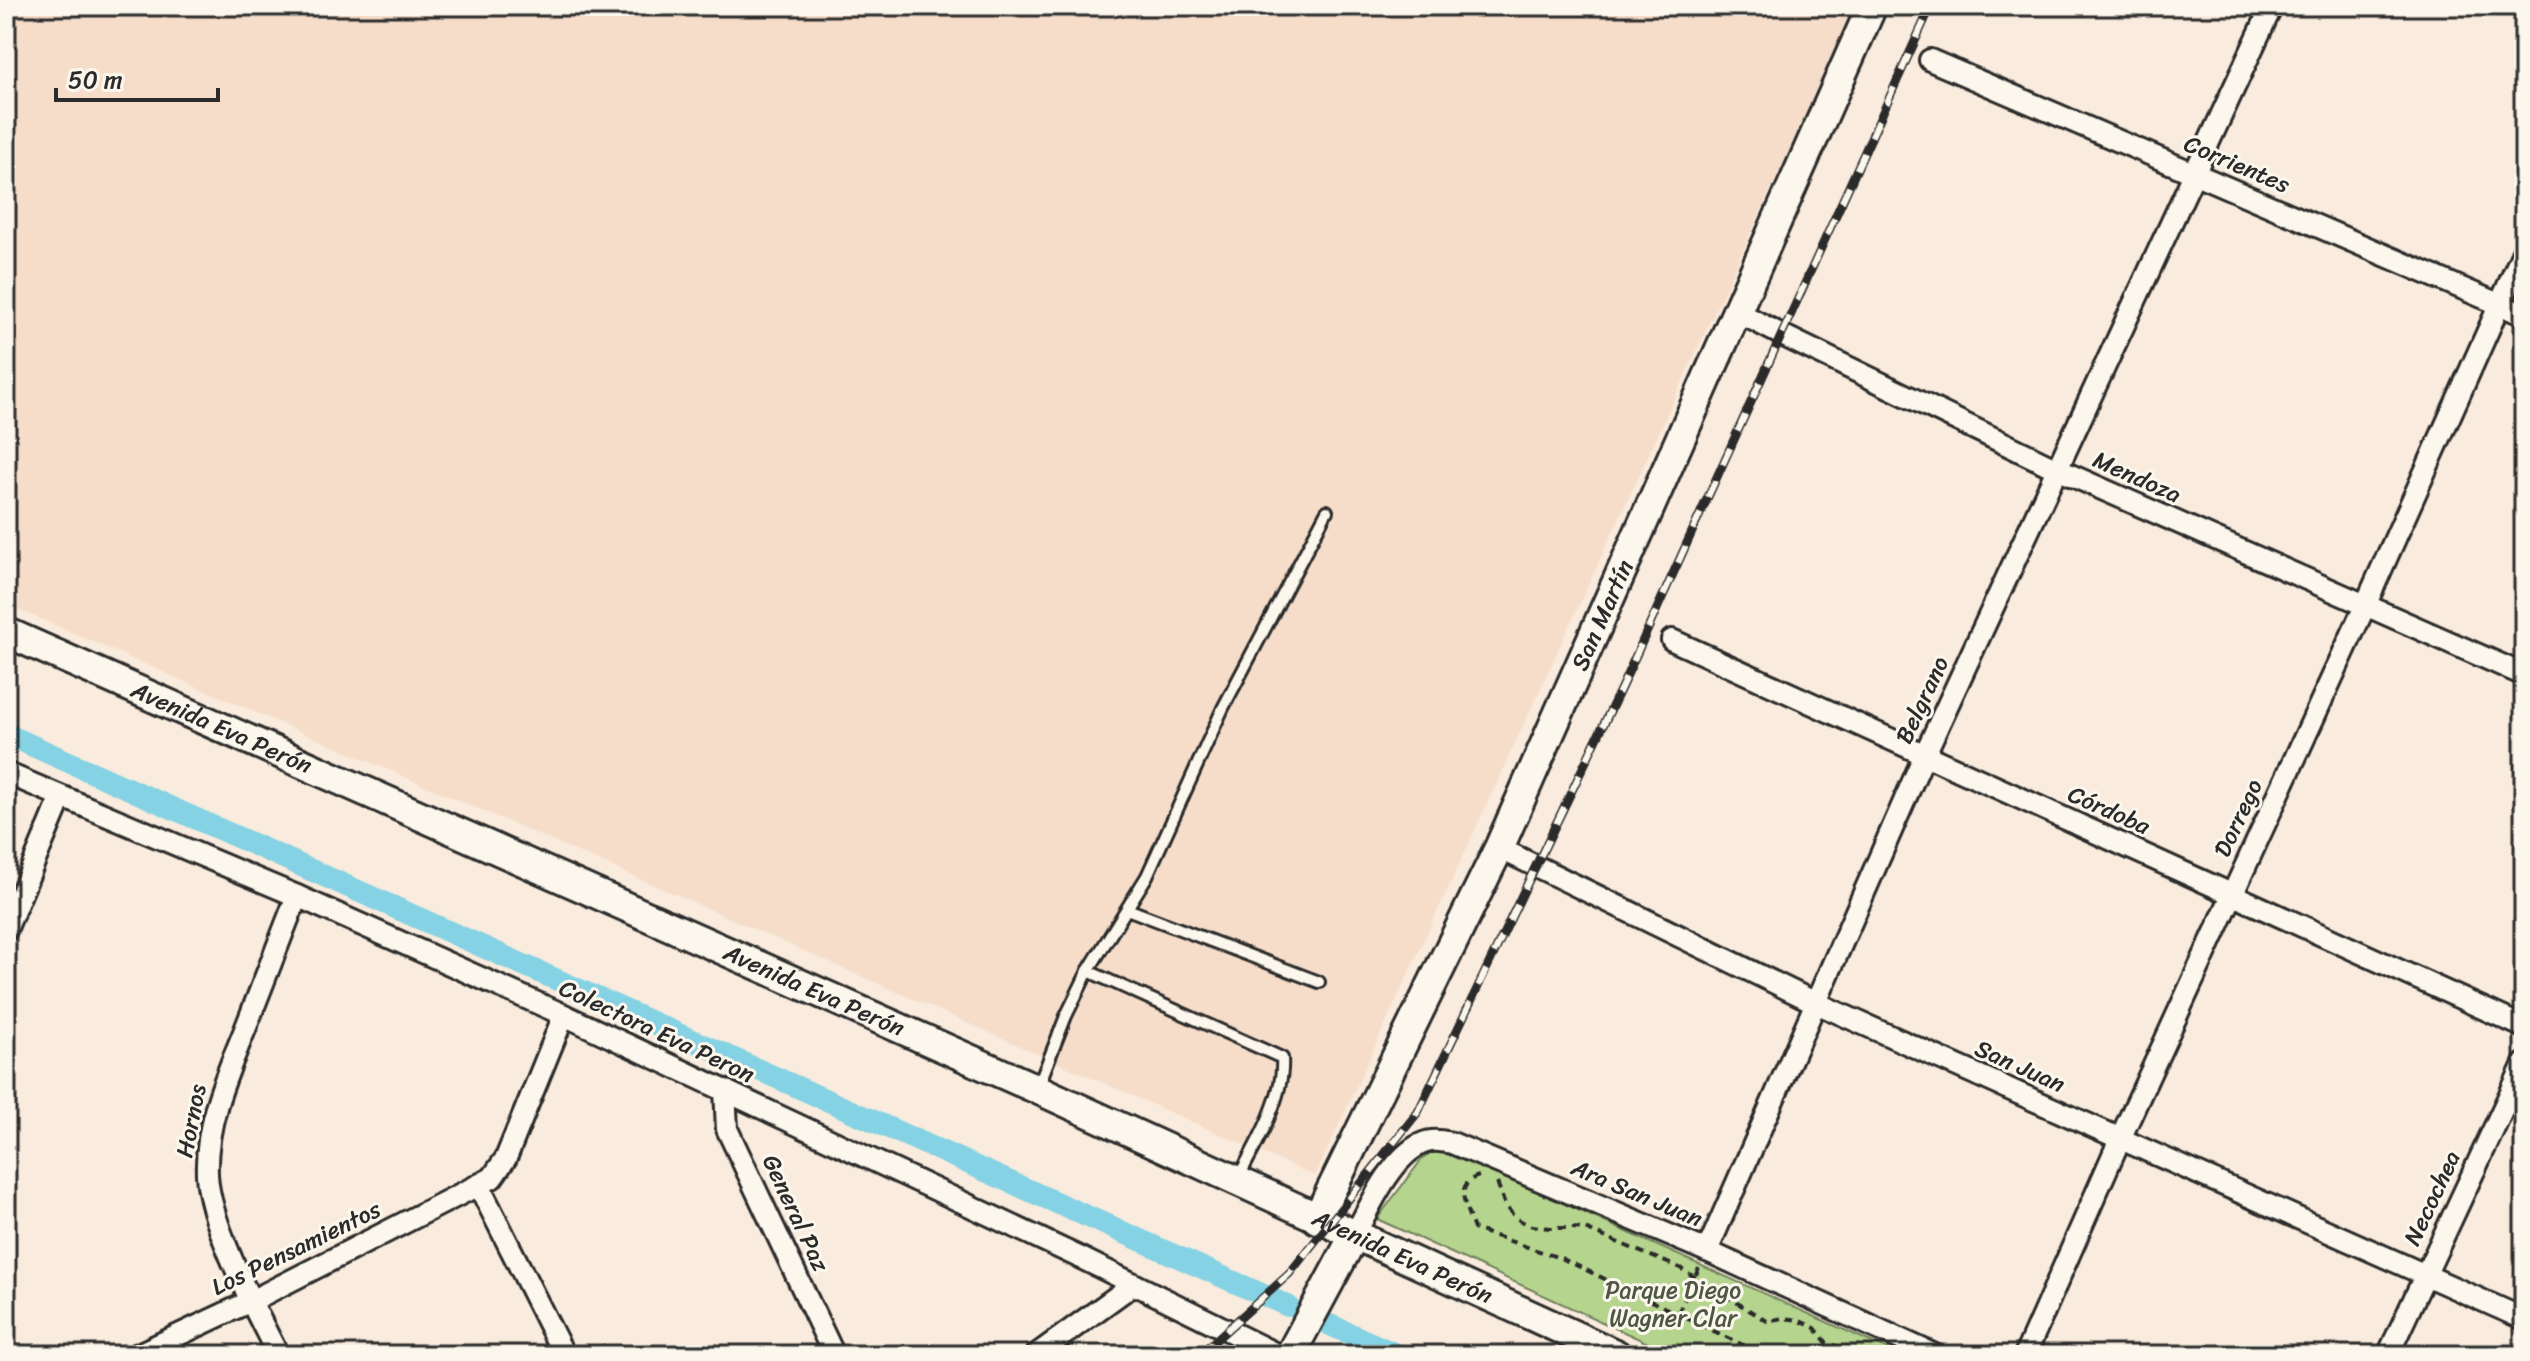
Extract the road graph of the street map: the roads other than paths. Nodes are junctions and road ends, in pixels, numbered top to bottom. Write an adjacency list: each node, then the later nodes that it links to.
1 (1872, 6): 7 (main road, San Martín)
2 (2272, 6): 4 (street, Belgrano)
3 (1930, 60): 4 (street, Corrientes)
4 (2193, 174): 6 (street, Corrientes); 9 (street, Belgrano)
5 (2524, 250): 6 (street, Dorrego)
6 (2499, 304): 8 (street, Corrientes); 11 (street, Dorrego)
7 (1736, 311): 9 (street, Mendoza); 18 (main road, San Martín)
8 (2524, 315)
9 (2059, 470): 11 (street, Mendoza); 15 (street, Belgrano)
10 (1327, 511): 21 (lane)
11 (2365, 606): 14 (street, Mendoza); 19 (street, Dorrego)
12 (6, 632): 29 (main road, Avenida Eva Perón)
13 (1672, 640): 15 (street, Córdoba)
14 (2524, 675)
15 (1924, 756): 19 (street, Córdoba); 25 (street, Belgrano)
16 (6, 773): 17 (street, Colectora Eva Peron)
17 (61, 798): 20 (street, Colectora Eva Peron); 22 (street)
18 (1499, 848): 25 (street, San Juan); 34 (main road, San Martín)
19 (2232, 894): 27 (street, Córdoba); 31 (street, Dorrego)
20 (297, 896): 26 (street, Colectora Eva Peron); 39 (street, Hornos)
21 (1127, 909): 23 (lane); 24 (lane)
22 (6, 930)
23 (1088, 971): 29 (lane); 32 (lane)
24 (1319, 982)
25 (1814, 1002): 31 (street, San Juan); 36 (street, Belgrano)
26 (564, 1015): 30 (street, Colectora Eva Peron); 33 (street, Los Pensamientos)
27 (2524, 1027)
28 (2524, 1064): 37 (street, Necochea)
29 (1037, 1089): 32 (main road, Avenida Eva Perón)
30 (725, 1090): 38 (street, Colectora Eva Peron); 44 (street, General Paz)
31 (2120, 1139): 37 (street, San Juan); 50 (street, Dorrego)
32 (1237, 1180): 34 (main road, Avenida Eva Perón)
33 (479, 1186): 39 (street, Los Pensamientos); 43 (street)
34 (1317, 1219): 35 (main road, Avenida Eva Perón)
35 (1354, 1236): 36 (street, Ara San Juan); 47 (main road); 48 (main road, Avenida Eva Perón)
36 (1707, 1251): 49 (street, Ara San Juan)
37 (2425, 1275): 40 (street, San Juan); 51 (street, Necochea)
38 (1134, 1284): 45 (street); 46 (street, Colectora Eva Peron)
39 (251, 1301): 41 (street, Los Pensamientos); 42 (street, Hornos)
40 (2524, 1319)
41 (136, 1355)
42 (278, 1355)
43 (564, 1355)
44 (834, 1355)
45 (1036, 1355)
46 (1278, 1355)
47 (1290, 1355)
48 (1617, 1355)
49 (1935, 1355)
50 (2025, 1355)
51 (2388, 1355)

